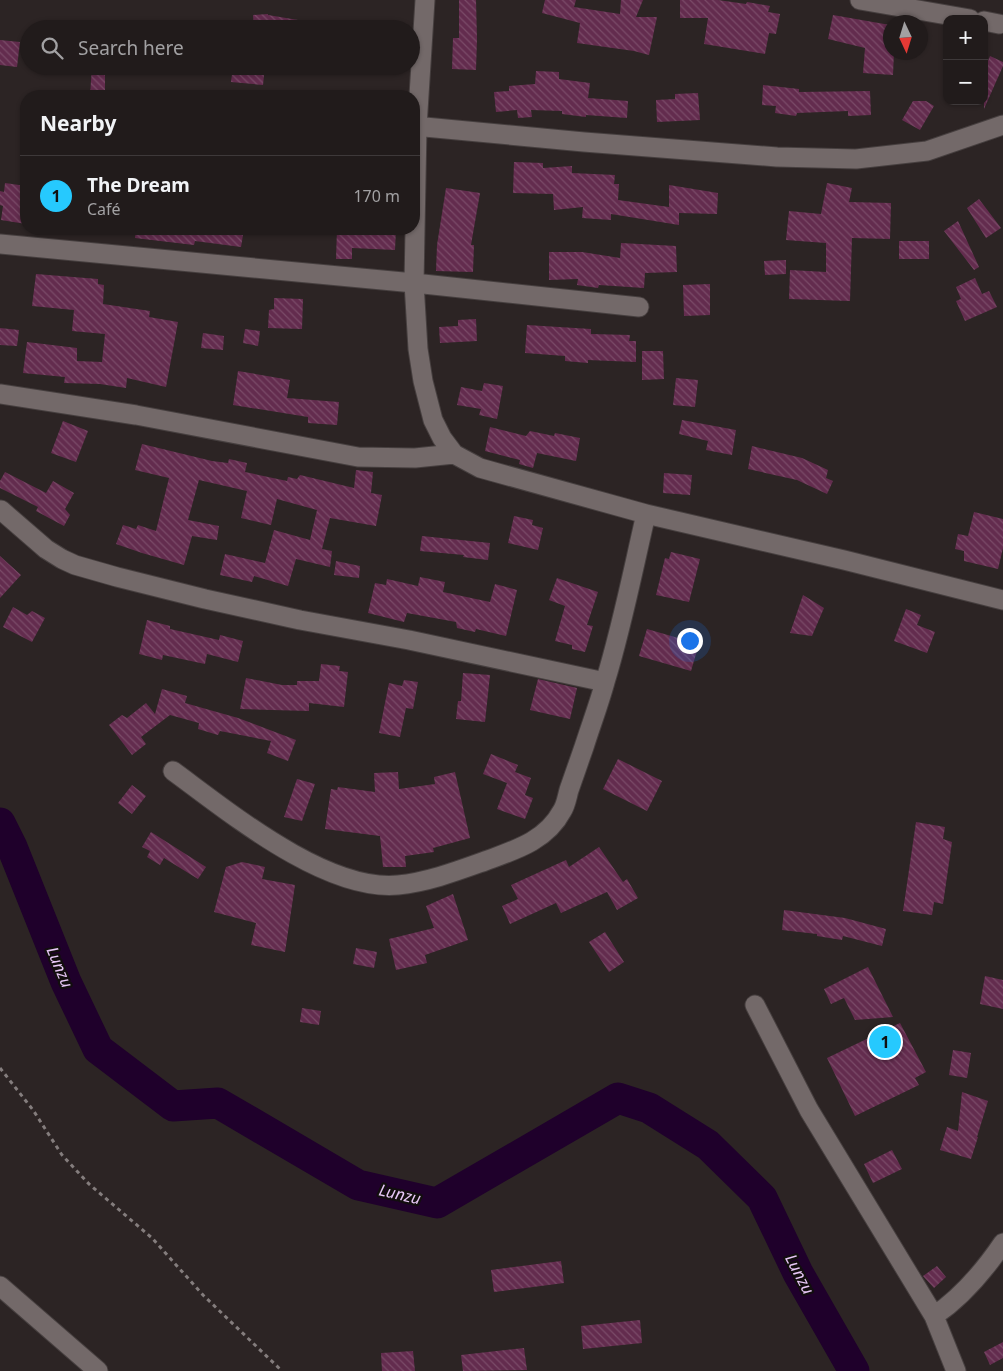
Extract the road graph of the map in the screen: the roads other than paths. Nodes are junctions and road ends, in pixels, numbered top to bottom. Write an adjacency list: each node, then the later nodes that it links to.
1 (425, 0): 4 (street)
2 (860, 0): 3 (street)
3 (947, 15)
4 (420, 70)
5 (420, 75): 6 (street)
6 (419, 90)
7 (1003, 125): 8 (street)
8 (420, 126)
9 (415, 235): 11 (street)
10 (0, 244): 11 (street)
11 (414, 284): 12 (street); 14 (street)
12 (639, 307)
13 (0, 394): 14 (street)
14 (454, 454): 16 (street)
15 (1, 510): 18 (street)
16 (646, 514): 17 (street); 18 (street)
17 (1003, 600)
18 (605, 682): 19 (street)
19 (173, 770)
20 (755, 1005): 23 (street)
21 (1003, 1243): 23 (street)
22 (0, 1286): 24 (street)
23 (934, 1316): 25 (street)
24 (98, 1371)
25 (956, 1371)

